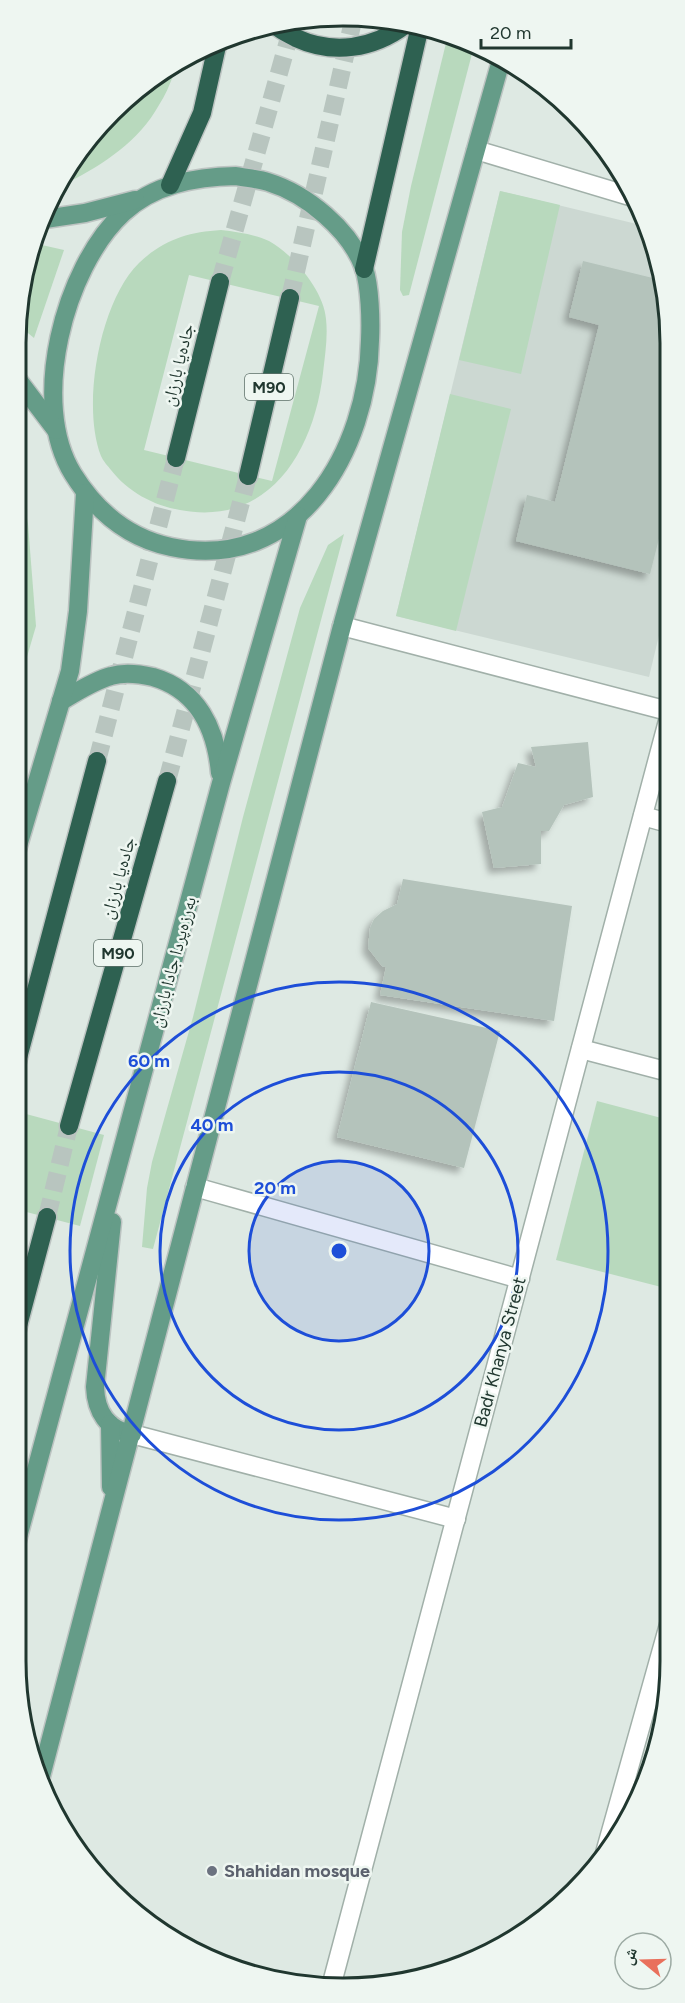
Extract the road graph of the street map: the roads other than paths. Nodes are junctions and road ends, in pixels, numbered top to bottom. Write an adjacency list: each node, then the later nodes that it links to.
1 (396, 30): 2 (highway)
2 (282, 32)
3 (418, 35): 11 (highway)
4 (216, 52): 7 (highway)
5 (499, 67): 6 (main road)
6 (476, 150): 8 (street); 20 (main road)
7 (170, 185): 9 (main road); 11 (main road)
8 (623, 194)
9 (145, 197): 10 (main road); 15 (main road)
10 (51, 218)
11 (364, 269): 19 (main road)
12 (220, 282): 16 (highway, جادەیا بارزان)
13 (290, 298): 17 (highway, M90)
14 (26, 390): 15 (main road)
15 (56, 430): 18 (main road)
16 (176, 458)
17 (248, 476)
18 (85, 493): 19 (main road); 21 (main road)
19 (298, 516): 26 (main road, بەرزەپردا جادا بارزان)
20 (342, 626): 22 (street); 35 (main road)
21 (62, 701): 26 (main road); 28 (main road)
22 (660, 709)
23 (660, 751): 27 (street, Badr Khanya Street)
24 (97, 762): 30 (highway)
25 (167, 781): 33 (highway, جادەیا بارزان / M90)
26 (221, 783): 34 (main road, بەرزەپردا جادا بارزان)
27 (643, 816): 29 (street); 31 (street, Badr Khanya Street)
28 (26, 820)
29 (660, 821)
30 (26, 1028)
31 (581, 1049): 32 (street); 37 (street, Badr Khanya Street)
32 (660, 1070)
33 (69, 1126)
34 (118, 1167): 39 (main road); 41 (main road, بەرزەپردا جادا بارزان)
35 (195, 1187): 37 (street); 40 (main road)
36 (47, 1217): 38 (highway)
37 (520, 1279): 43 (street, Badr Khanya Street)
38 (26, 1296)
39 (110, 1424): 40 (main road); 42 (main road)
40 (132, 1434): 42 (main road); 43 (street)
41 (26, 1507)
42 (111, 1510): 45 (main road)
43 (456, 1520): 47 (street, Badr Khanya Street)
44 (660, 1657): 46 (street)
45 (44, 1766)
46 (612, 1826)
47 (333, 1978)

